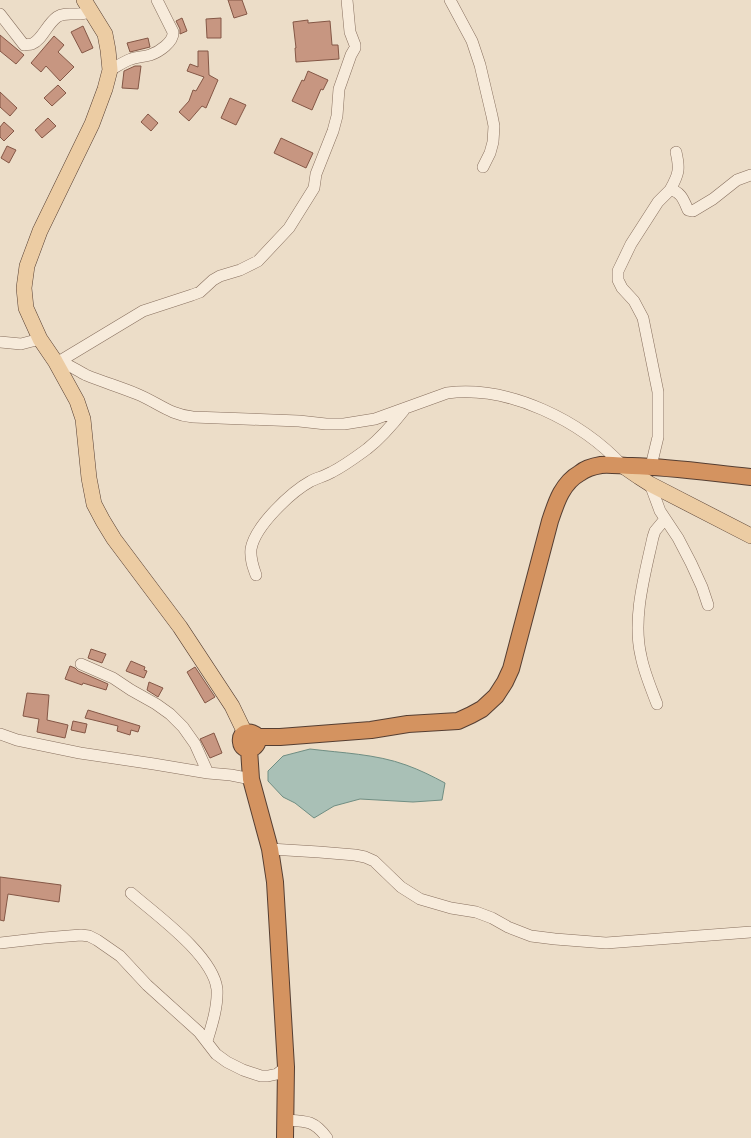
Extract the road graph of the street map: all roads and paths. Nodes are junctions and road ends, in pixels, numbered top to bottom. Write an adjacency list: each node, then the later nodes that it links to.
1 (157, 0): 6 (street)
2 (347, 0): 13 (street)
3 (450, 0): 8 (street)
4 (88, 6): 5 (street); 6 (main road)
5 (0, 14)
6 (110, 70): 11 (main road)
7 (676, 152): 10 (street)
8 (483, 167)
9 (751, 175): 10 (street)
10 (670, 190): 16 (street)
11 (40, 339): 12 (street); 13 (main road)
12 (0, 342)
13 (57, 361): 14 (street); 26 (main road)
14 (405, 409): 15 (street); 21 (street)
15 (623, 466): 16 (highway); 18 (main road); 26 (highway)
16 (651, 466): 17 (highway)
17 (751, 477)
18 (650, 484): 19 (street); 20 (main road)
19 (665, 520): 22 (street); 24 (street)
20 (751, 536)
21 (256, 575)
22 (708, 606)
23 (81, 664): 27 (street)
24 (656, 704)
25 (0, 734): 27 (street)
26 (251, 740): 28 (highway)
27 (208, 773): 28 (street)
28 (251, 779): 29 (highway)
29 (270, 849): 31 (street); 34 (highway)
30 (131, 893): 33 (street)
31 (751, 932)
32 (0, 943): 33 (street)
33 (206, 1041): 34 (street)
34 (286, 1067): 35 (highway)
35 (285, 1120): 36 (highway); 37 (street)
36 (285, 1138)
37 (327, 1138)

